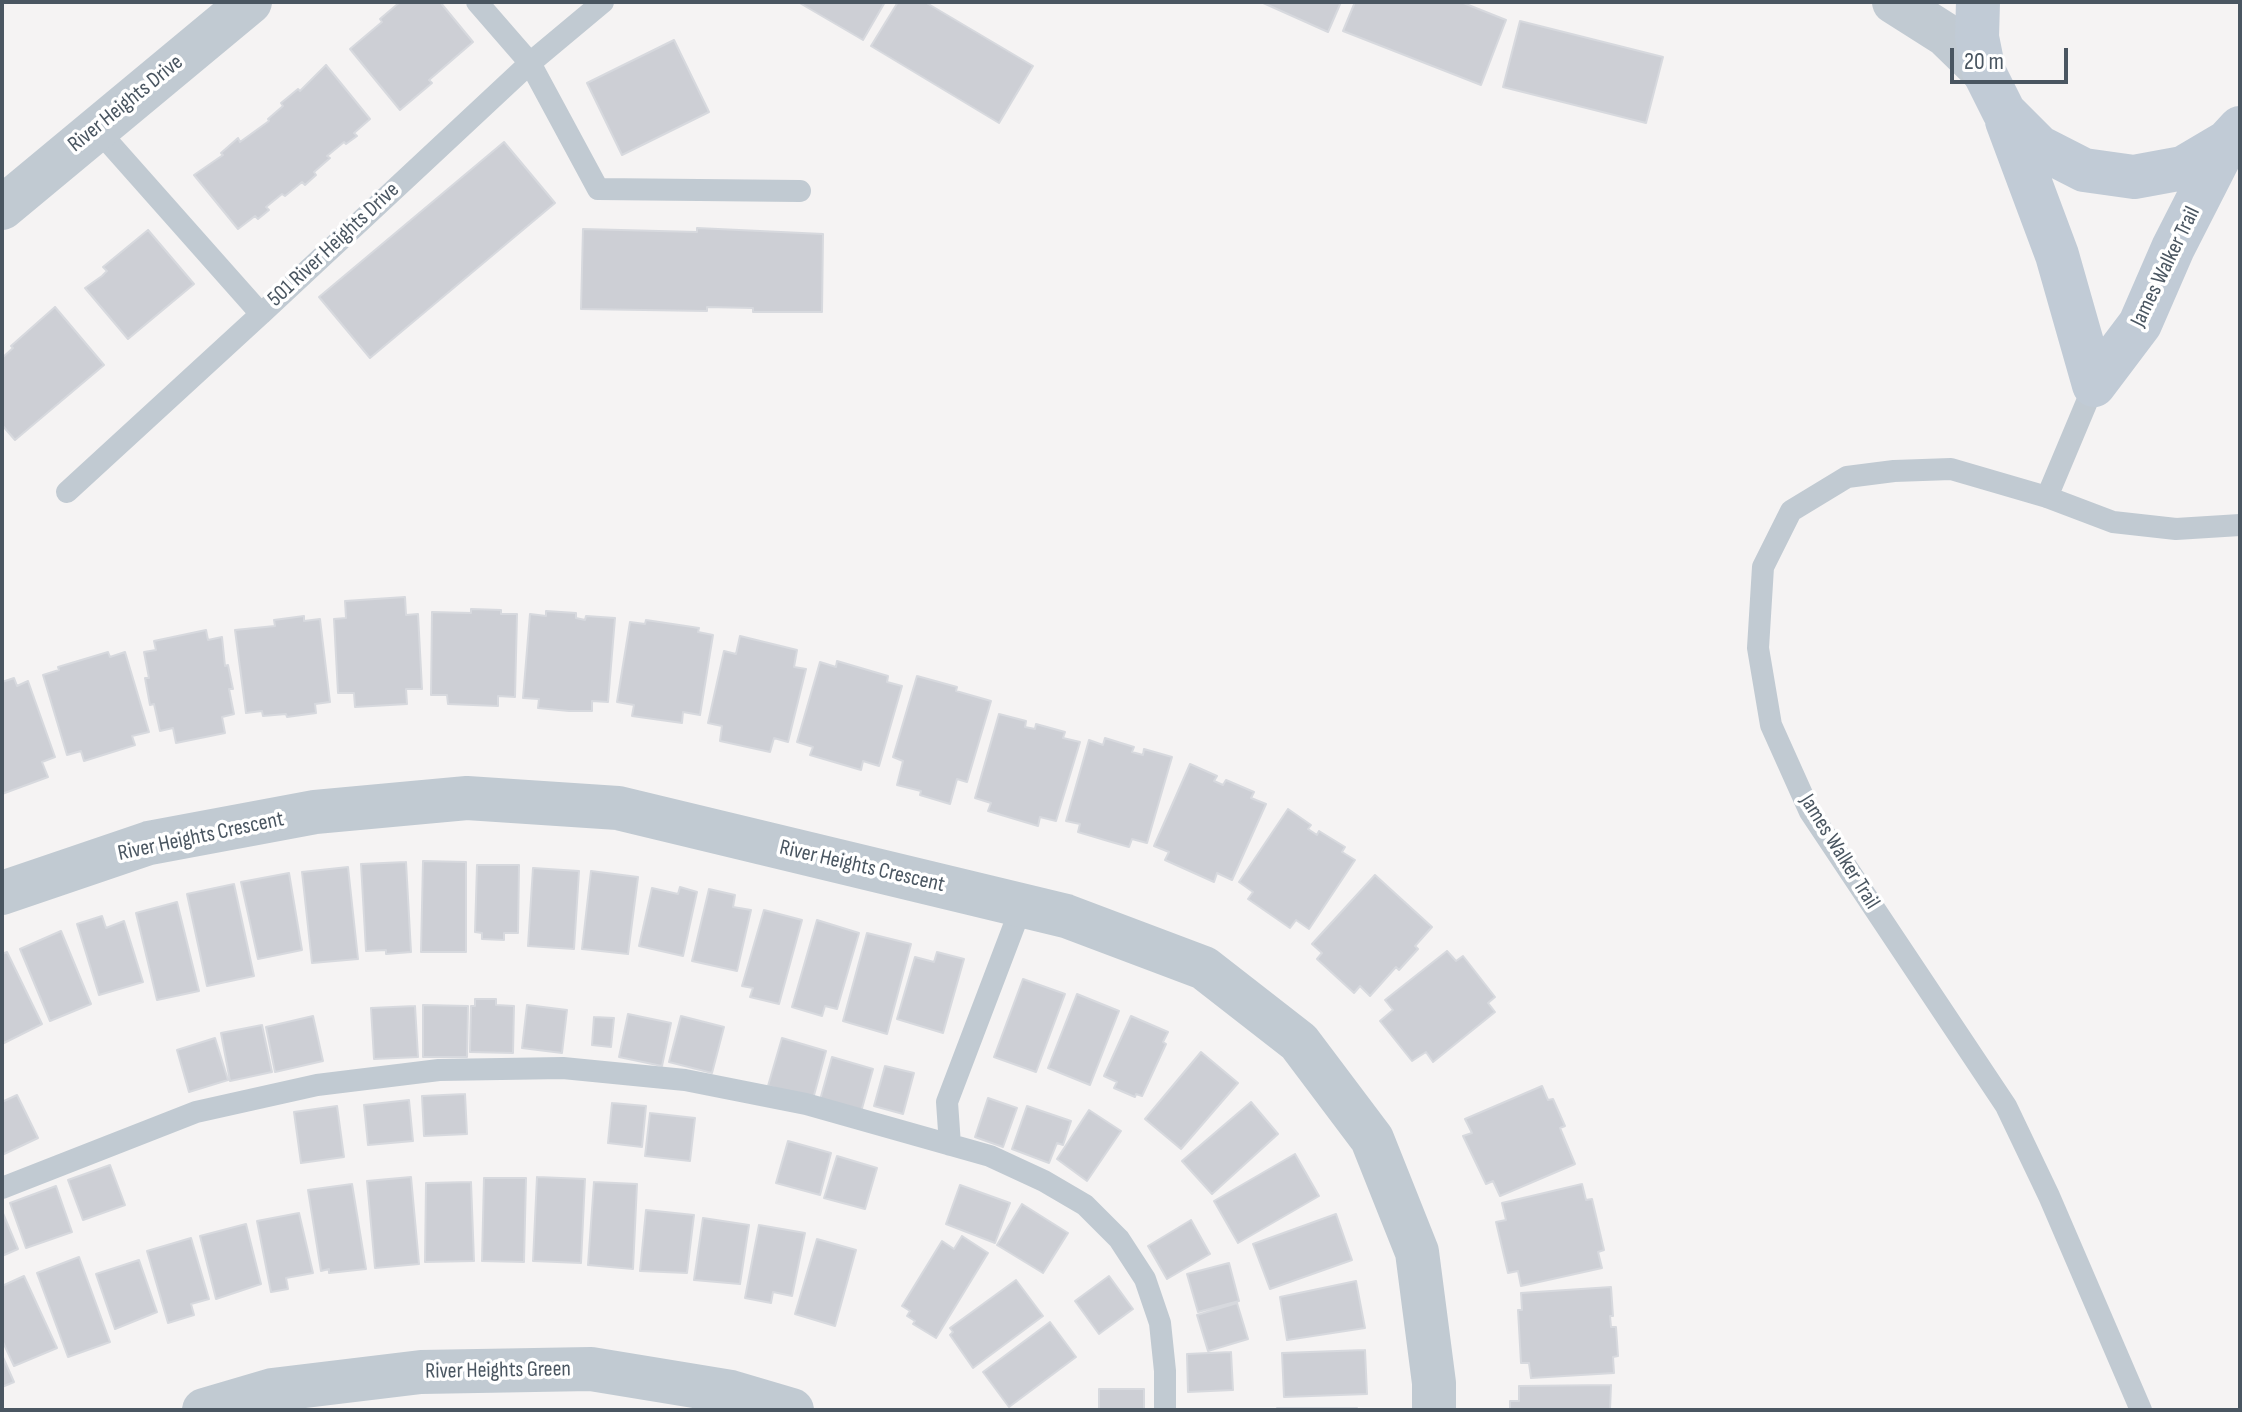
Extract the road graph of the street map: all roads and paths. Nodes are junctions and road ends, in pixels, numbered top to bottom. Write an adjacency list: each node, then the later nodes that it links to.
1 (250, 2): 9 (street, River Heights Drive)
2 (477, 2): 6 (lane)
3 (603, 2): 6 (lane, 501 River Heights Drive)
4 (1894, 2): 7 (street)
5 (1978, 2): 7 (main road)
6 (530, 63): 11 (lane); 13 (lane, 501 River Heights Drive)
7 (1984, 72): 8 (main road)
8 (2004, 112): 10 (main road); 14 (main road)
9 (96, 128): 12 (street, River Heights Drive); 13 (lane, 501 River Heights Drive)
10 (2234, 135): 14 (main road, James Walker Trail)
11 (800, 191)
12 (2, 208)
13 (261, 314): 15 (lane)
14 (2094, 385): 16 (lane)
15 (67, 492)
16 (2047, 497): 17 (lane, James Walker Trail); 26 (lane, James Walker Trail)
17 (2240, 525)
18 (2, 893): 19 (street, River Heights Crescent)
19 (1022, 905): 20 (lane); 25 (street, River Heights Crescent)
20 (950, 1145): 21 (lane); 24 (lane)
21 (2, 1188)
22 (204, 1410): 23 (street, River Heights Green)
23 (792, 1410)
24 (1165, 1410)
25 (1434, 1410)
26 (2141, 1410)

